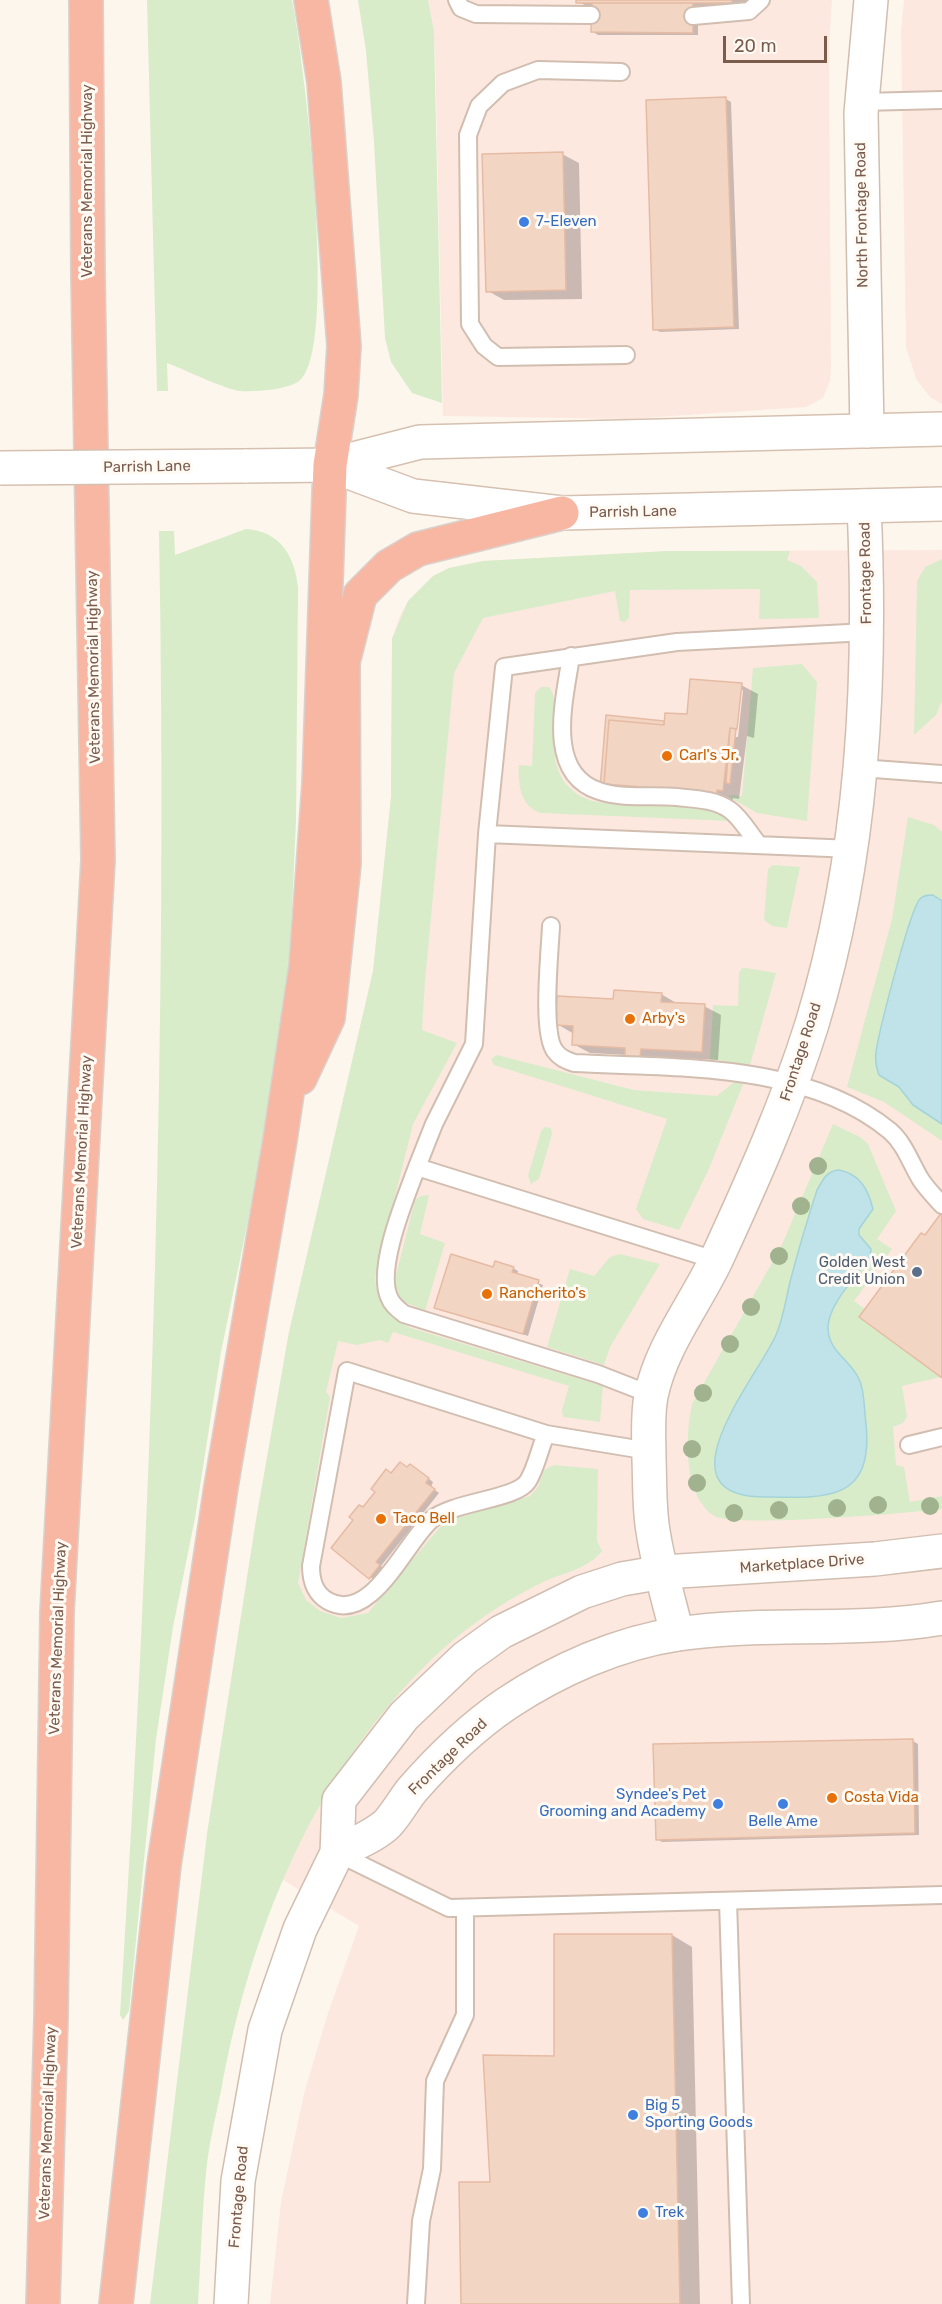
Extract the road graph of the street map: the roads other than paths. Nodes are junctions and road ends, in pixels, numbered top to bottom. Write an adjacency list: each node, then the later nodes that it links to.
1 (86, 0): 45 (highway, Veterans Memorial Highway)
2 (311, 0): 14 (highway)
3 (457, 0): 6 (lane)
4 (761, 0): 7 (lane)
5 (871, 0): 10 (street, North Frontage Road)
6 (591, 15)
7 (693, 16)
8 (621, 72): 11 (lane)
9 (942, 100): 10 (lane)
10 (862, 102): 13 (street, North Frontage Road)
11 (626, 356)
12 (942, 429): 13 (street, Parrish Lane)
13 (867, 430): 14 (street, Parrish Lane)
14 (330, 465): 15 (street, Parrish Lane, bridge); 18 (street, Parrish Lane); 28 (highway)
15 (0, 468)
16 (942, 504): 17 (street, Parrish Lane)
17 (864, 506): 18 (street, Parrish Lane); 19 (street, Frontage Road)
18 (562, 513): 28 (highway)
19 (867, 632): 20 (lane); 21 (street, Frontage Road)
20 (571, 656): 23 (lane); 24 (lane)
21 (860, 768): 22 (lane); 25 (street, Frontage Road)
22 (942, 774)
23 (487, 834): 24 (lane); 29 (lane)
24 (759, 845): 25 (lane)
25 (853, 849): 27 (street, Frontage Road)
26 (551, 926): 27 (lane)
27 (792, 1084): 30 (lane); 31 (street, Frontage Road)
28 (285, 1110): 46 (highway)
29 (417, 1167): 31 (lane); 32 (lane)
30 (942, 1205)
31 (716, 1260): 32 (street, Frontage Road)
32 (652, 1395): 36 (street, Frontage Road)
33 (546, 1434): 33 (lane); 36 (lane)
34 (942, 1437): 35 (lane)
35 (909, 1445)
36 (649, 1451): 38 (street, Frontage Road)
37 (942, 1551): 38 (street, Marketplace Drive)
38 (663, 1572): 40 (street, Frontage Road); 41 (street, Frontage Road)
39 (942, 1618): 40 (street)
40 (677, 1634): 41 (street, Frontage Road)
41 (337, 1853): 44 (lane); 47 (street, Frontage Road)
42 (942, 1895): 43 (lane)
43 (728, 1901): 44 (lane); 49 (lane)
44 (465, 1908): 48 (lane)
45 (43, 2304)
46 (116, 2304)
47 (231, 2304)
48 (416, 2304)
49 (741, 2304)

